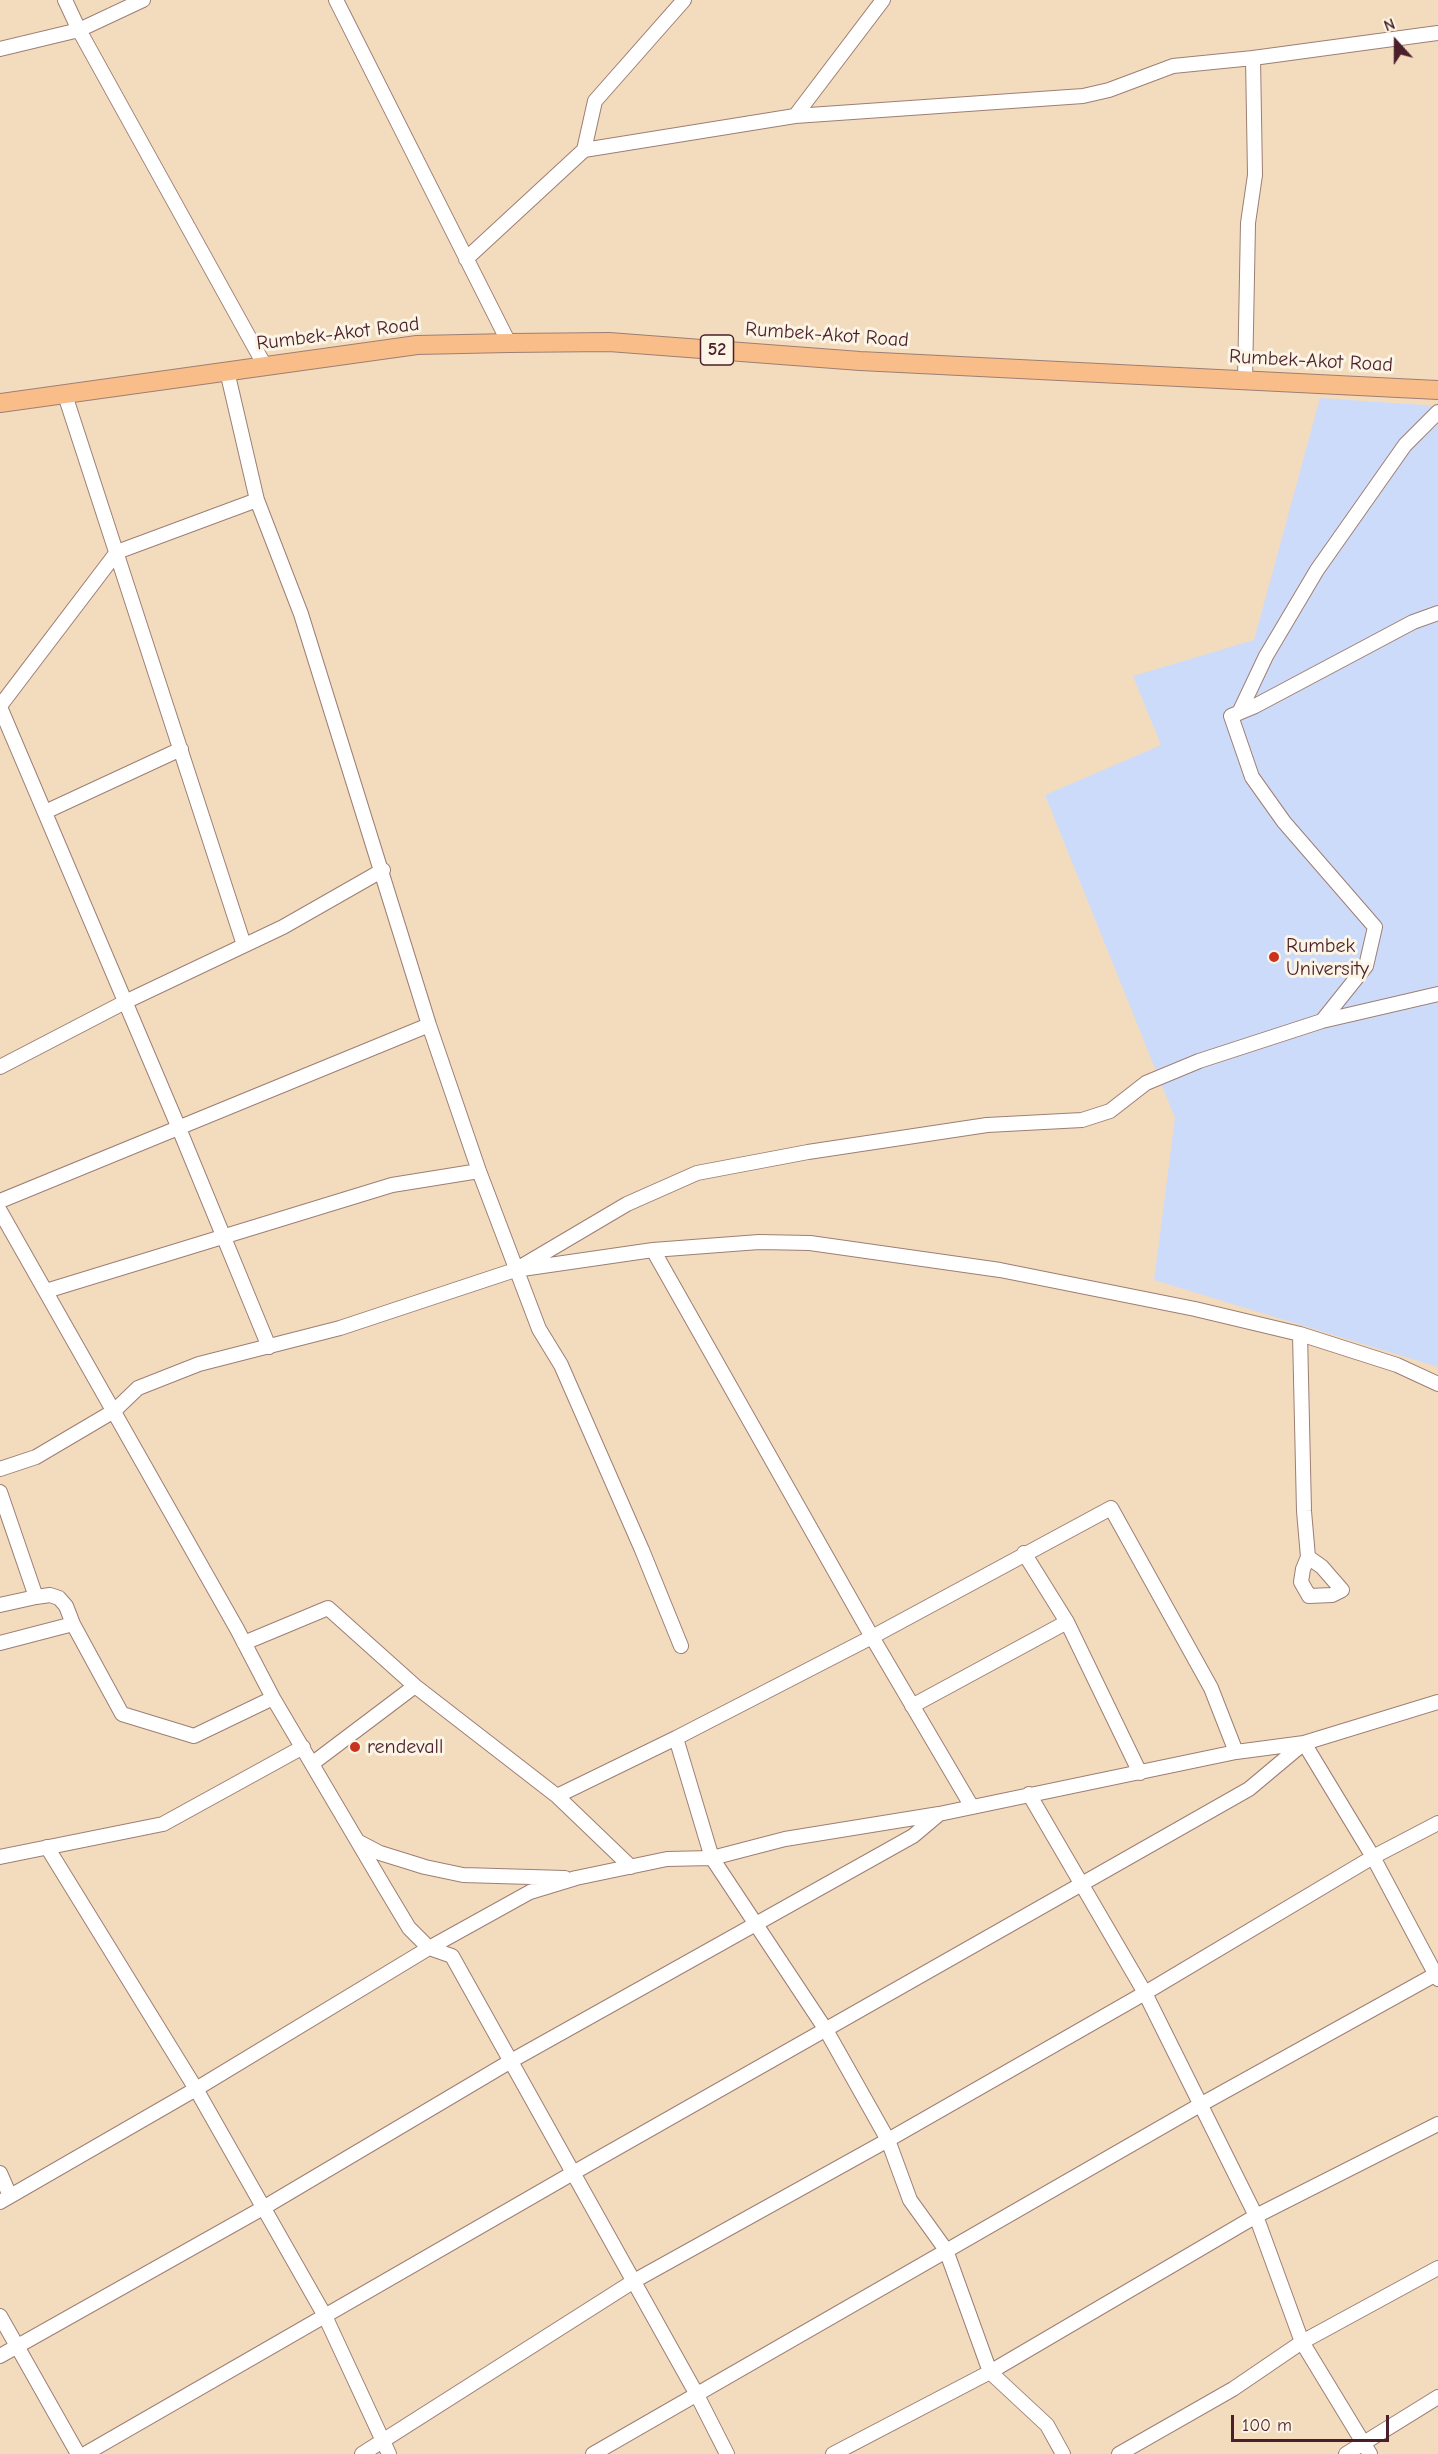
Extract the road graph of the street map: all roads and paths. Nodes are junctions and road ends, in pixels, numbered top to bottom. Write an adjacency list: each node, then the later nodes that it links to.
1 (65, 0): 6 (street)
2 (143, 0): 6 (street)
3 (336, 0): 12 (street)
4 (684, 0): 11 (street)
5 (883, 0): 10 (street)
6 (79, 30): 8 (street); 14 (street)
7 (1438, 33): 9 (street)
8 (0, 49)
9 (1253, 58): 10 (street); 16 (street)
10 (795, 116): 11 (street)
11 (584, 150): 12 (street)
12 (466, 259): 13 (street)
13 (508, 343): 14 (main road, Rumbek-Akot Road / 52); 16 (main road, Rumbek-Akot Road / 52)
14 (265, 366): 15 (main road, Rumbek-Akot Road / 52)
15 (227, 371): 18 (main road, Rumbek-Akot Road / 52); 21 (street)
16 (1245, 381): 17 (main road, Rumbek-Akot Road / 52)
17 (1438, 390)
18 (65, 395): 19 (main road, Rumbek-Akot Road / 52); 22 (street)
19 (0, 403)
20 (1438, 411): 25 (street)
21 (257, 500): 22 (street); 28 (street)
22 (117, 552): 24 (street); 26 (street)
23 (1438, 613): 25 (street)
24 (0, 707): 27 (street)
25 (1239, 713): 32 (street)
26 (181, 749): 27 (street); 29 (street)
27 (45, 812): 31 (street)
28 (382, 870): 29 (street); 33 (street)
29 (244, 945): 31 (street)
30 (1438, 994): 32 (street)
31 (125, 1002): 34 (street); 35 (street)
32 (1322, 1022): 41 (street)
33 (429, 1025): 35 (street); 36 (street)
34 (0, 1067)
35 (178, 1126): 37 (street); 39 (street)
36 (479, 1171): 39 (street); 41 (street)
37 (0, 1200)
38 (0, 1211): 42 (street)
39 (223, 1235): 42 (street); 44 (street)
40 (653, 1250): 41 (street); 43 (street); 55 (street)
41 (515, 1270): 44 (street); 58 (street)
42 (46, 1291): 46 (street)
43 (1300, 1335): 45 (street); 50 (street)
44 (269, 1347): 46 (street)
45 (1438, 1384)
46 (114, 1411): 47 (street); 57 (street)
47 (0, 1468)
48 (0, 1492): 51 (street)
49 (1024, 1553): 53 (street); 55 (street); 66 (street)
50 (1308, 1557)
51 (36, 1598): 52 (street); 54 (street)
52 (0, 1605)
53 (1067, 1622): 62 (street); 68 (street)
54 (73, 1624): 56 (street); 60 (street)
55 (872, 1637): 62 (street); 63 (street)
56 (0, 1643)
57 (244, 1643): 59 (street); 60 (street)
58 (681, 1646)
59 (415, 1686): 67 (street); 70 (street)
60 (273, 1698): 65 (street)
61 (1438, 1702): 64 (street)
62 (912, 1706): 71 (street)
63 (676, 1738): 70 (street); 78 (street)
64 (1304, 1743): 66 (street); 77 (street); 81 (street)
65 (303, 1747): 67 (street); 75 (street)
66 (1236, 1752): 68 (street)
67 (313, 1763): 74 (street)
68 (1140, 1773): 69 (street)
69 (1029, 1794): 71 (street); 81 (street)
70 (557, 1796): 79 (street)
71 (972, 1807): 72 (street)
72 (939, 1814): 78 (street); 82 (street)
73 (1438, 1822): 77 (street)
74 (358, 1840): 80 (street); 83 (street)
75 (47, 1847): 76 (street); 88 (street)
76 (0, 1857)
77 (1372, 1857): 84 (street); 85 (street)
78 (712, 1858): 79 (street); 82 (street)
79 (631, 1867): 80 (street)
80 (576, 1878): 83 (street)
81 (1083, 1885): 85 (street); 86 (street)
82 (755, 1924): 86 (street); 87 (street)
83 (429, 1948): 87 (street); 88 (street)
84 (1437, 1976): 89 (street)
85 (1145, 1993): 89 (street); 91 (street)
86 (826, 2030): 91 (street); 93 (street)
87 (511, 2061): 93 (street); 95 (street)
88 (196, 2089): 94 (street); 95 (street)
89 (1200, 2105): 96 (street); 97 (street)
90 (1438, 2124): 96 (street)
91 (888, 2140): 97 (street); 99 (street)
92 (0, 2173): 94 (street)
93 (573, 2173): 99 (street); 101 (street)
94 (5, 2199)
95 (264, 2208): 101 (street); 103 (street)
96 (1256, 2216): 102 (street); 105 (street)
97 (946, 2250): 105 (street); 106 (street)
98 (1438, 2268): 102 (street)
99 (634, 2282): 106 (street); 108 (street)
100 (0, 2316): 103 (street)
101 (325, 2316): 108 (street); 110 (street)
102 (1302, 2342): 109 (street); 117 (street)
103 (17, 2347): 104 (street); 111 (street)
104 (0, 2356)
105 (990, 2372): 115 (street); 116 (street)
106 (696, 2393): 113 (street); 114 (street)
107 (1438, 2397): 109 (street)
108 (386, 2448): 112 (street)
109 (1367, 2449): 118 (street)
110 (93, 2452)
111 (78, 2454)
112 (362, 2454)
113 (593, 2454)
114 (727, 2454)
115 (833, 2454)
116 (1063, 2454)
117 (1119, 2454)
118 (1347, 2454)

